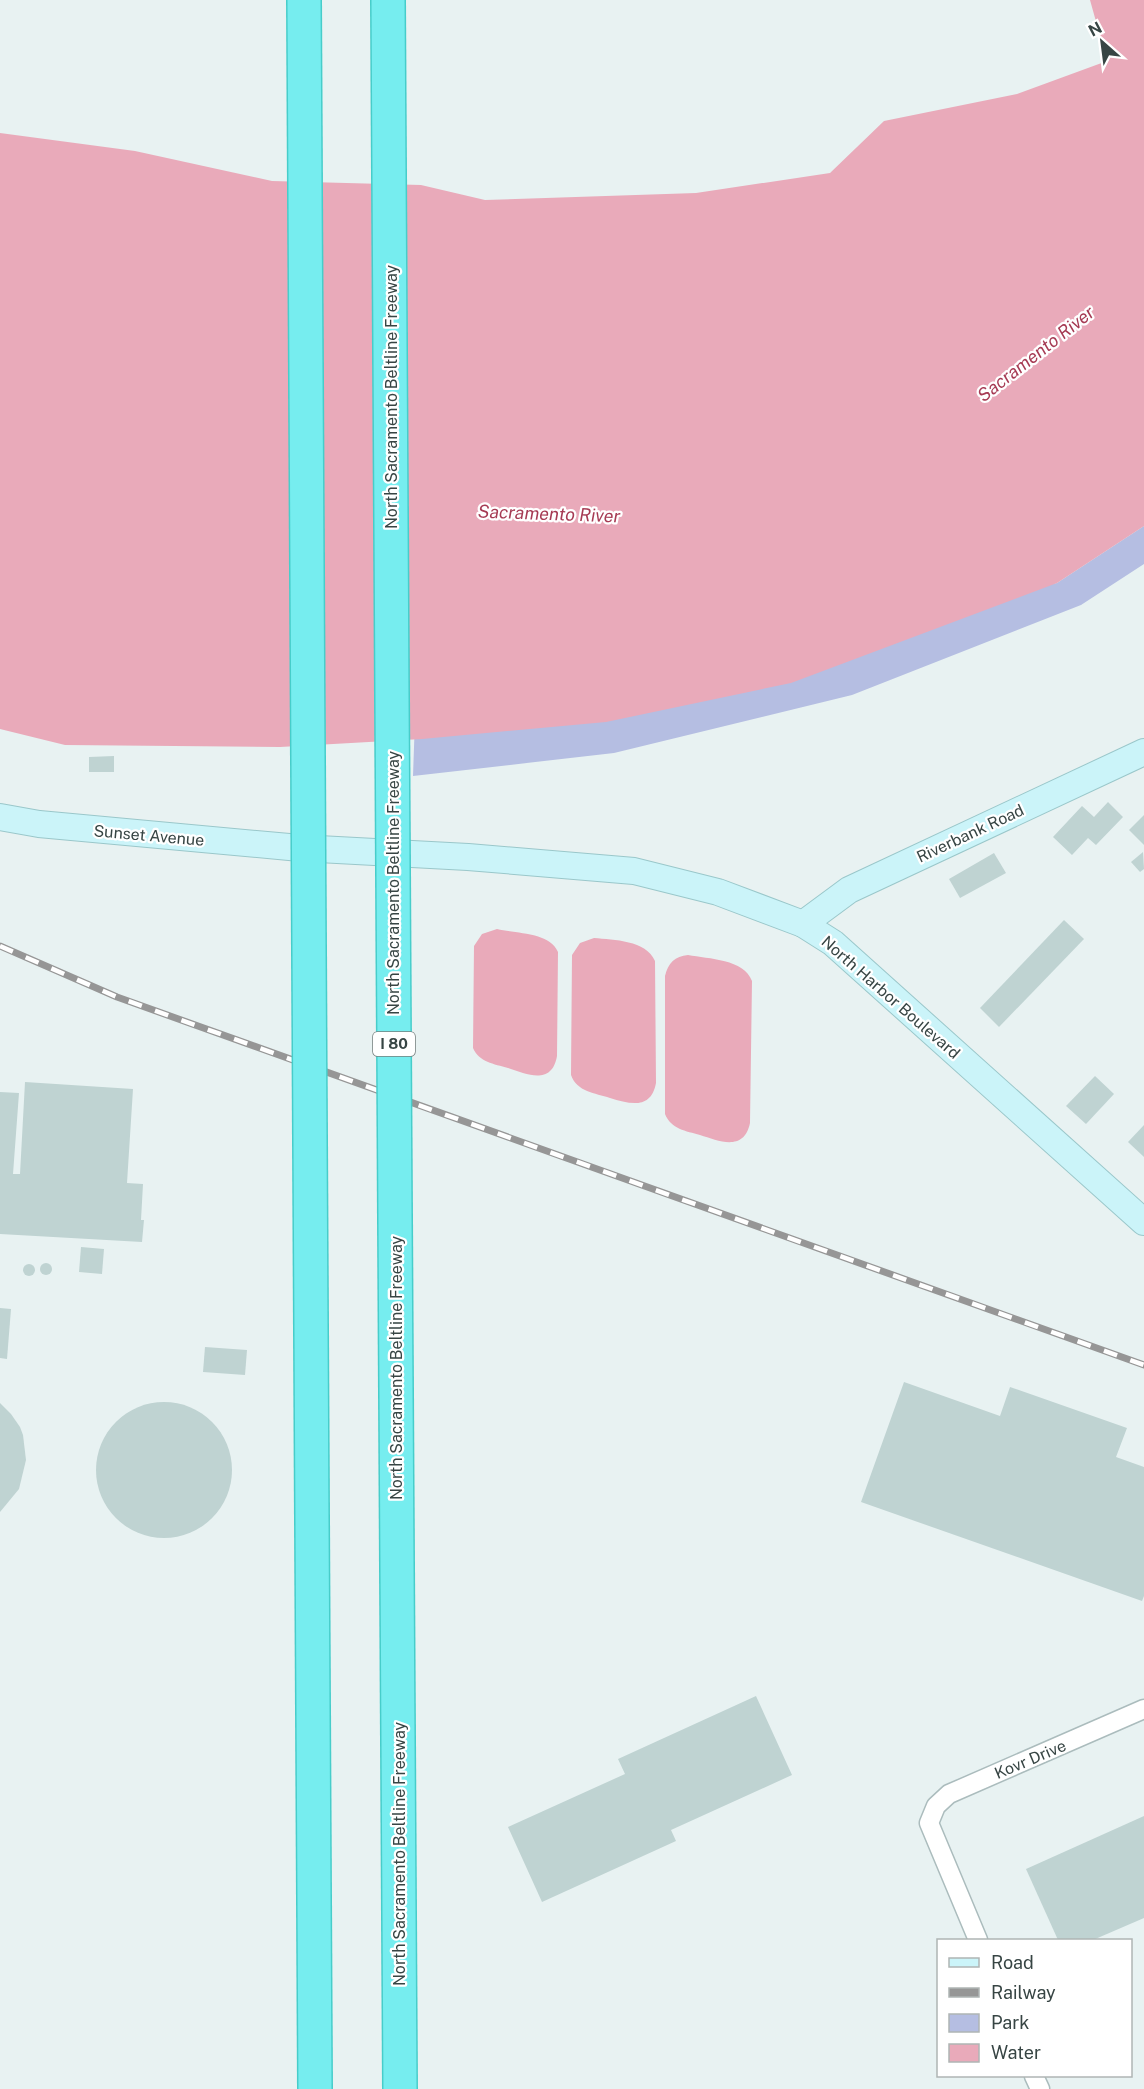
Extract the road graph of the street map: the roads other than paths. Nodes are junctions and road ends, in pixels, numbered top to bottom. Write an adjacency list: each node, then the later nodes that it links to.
1 (304, 0): 10 (highway, bridge)
2 (388, 0): 11 (highway, North Sacramento Beltline Freeway / I 80, bridge)
3 (1140, 759): 6 (main road, Riverbank Road)
4 (0, 817): 5 (main road, Sunset Avenue)
5 (300, 848): 6 (main road, North Harbor Boulevard)
6 (803, 924): 7 (main road, North Harbor Boulevard)
7 (1144, 1222)
8 (1144, 1709): 9 (street, Kovr Drive)
9 (977, 1939)
10 (315, 2089)
11 (400, 2089)

